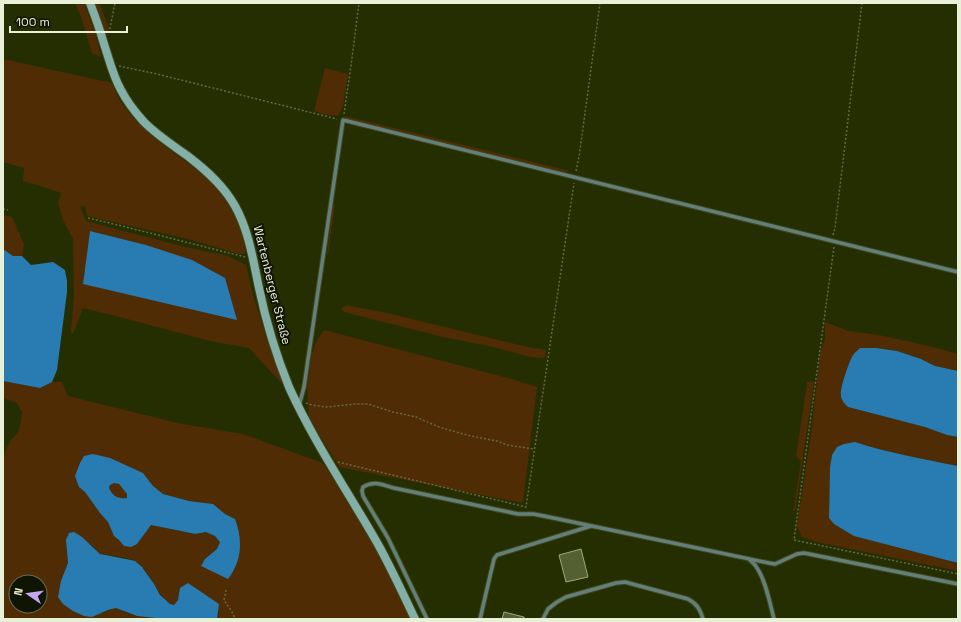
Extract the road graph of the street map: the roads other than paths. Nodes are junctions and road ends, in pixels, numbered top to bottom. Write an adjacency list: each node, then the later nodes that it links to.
1 (90, 3): 3 (main road, Wartenberger Straße)
2 (958, 272): 3 (lane)
3 (300, 404): 7 (main road, Wartenberger Straße)
4 (592, 526): 5 (lane); 8 (lane); 9 (lane)
5 (748, 558): 6 (lane); 12 (lane)
6 (958, 584)
7 (415, 619)
8 (427, 619)
9 (480, 619)
10 (543, 619): 11 (lane)
11 (703, 619)
12 (774, 619)

